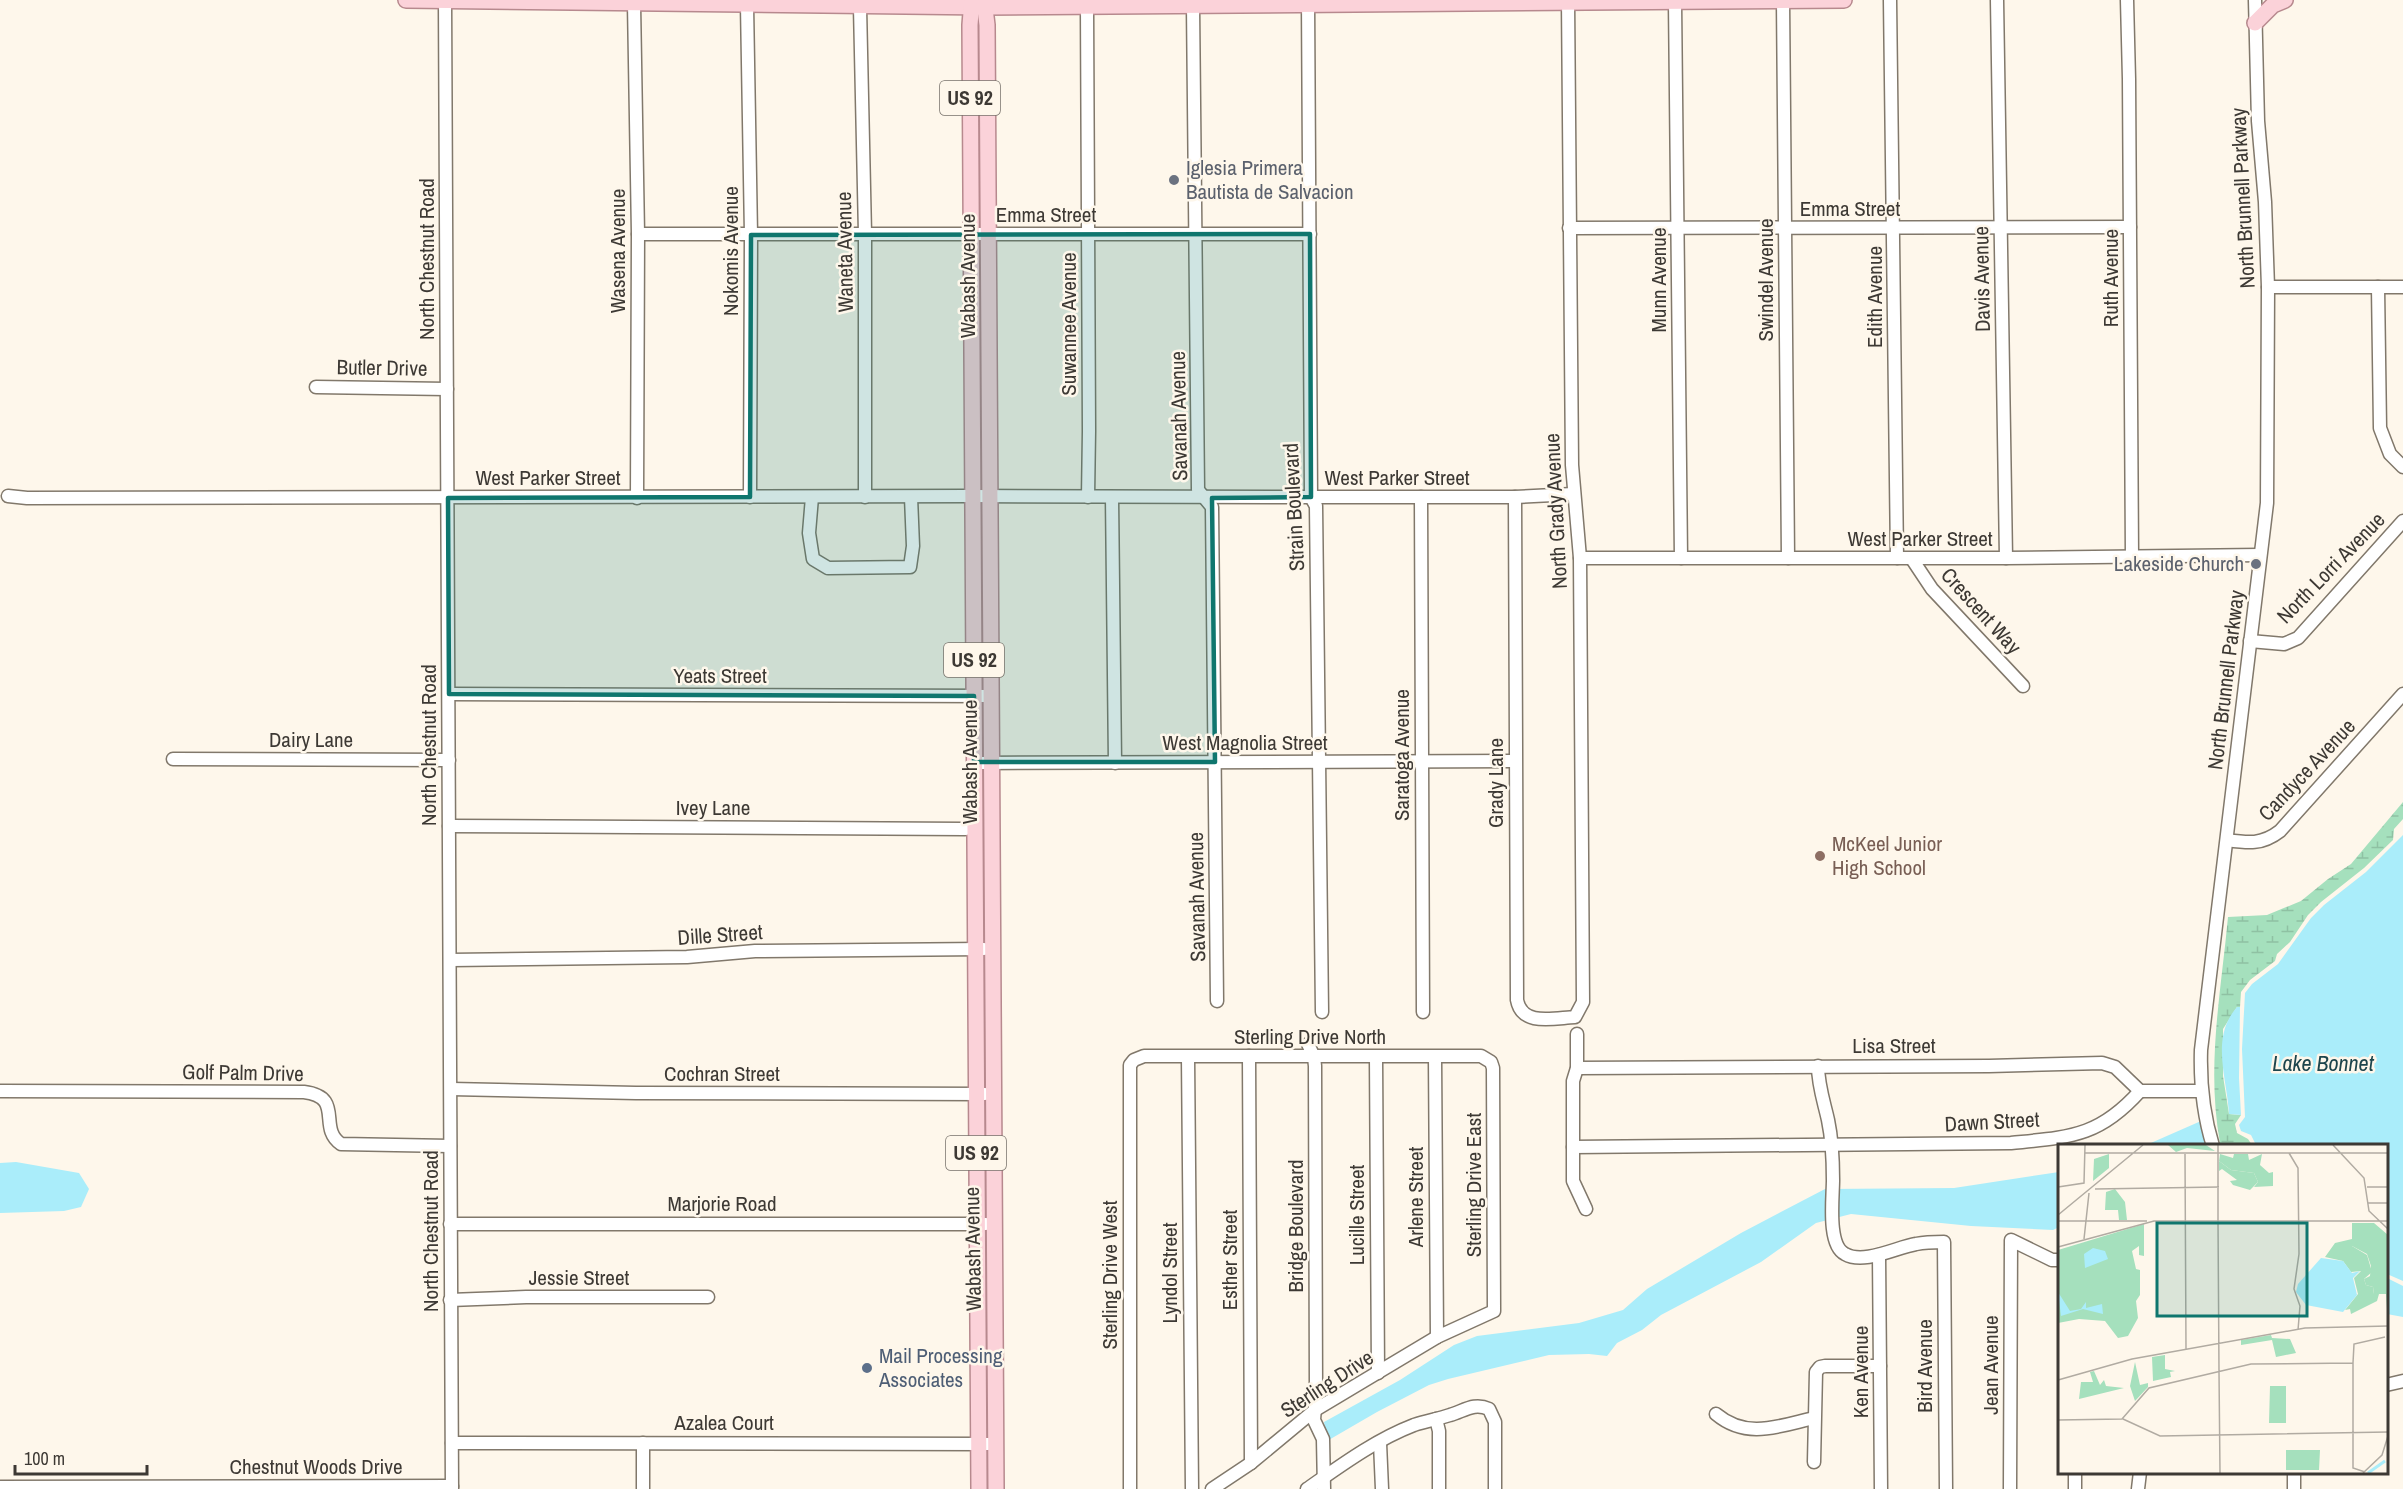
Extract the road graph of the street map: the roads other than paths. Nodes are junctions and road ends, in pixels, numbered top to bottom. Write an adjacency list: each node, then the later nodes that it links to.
1 (406, 0): 2 (main road)
2 (446, 0): 14 (main road); 39 (street, North Chestnut Road)
3 (1844, 0): 10 (main road)
4 (1890, 0): 26 (street, Edith Avenue)
5 (1997, 0): 22 (street, Davis Avenue)
6 (2127, 0): 23 (street, Ruth Avenue)
7 (2255, 0): 20 (street, North Brunnell Parkway)
8 (2285, 0): 20 (main road)
9 (1568, 1): 11 (main road); 12 (main road); 24 (street, North Grady Avenue)
10 (1783, 1): 12 (main road); 25 (street, Swindel Avenue)
11 (1308, 2): 17 (main road); 32 (street, Strain Boulevard)
12 (1675, 2): 21 (street, Munn Avenue)
13 (748, 3): 14 (main road); 18 (main road); 33 (street, Nokomis Avenue)
14 (634, 4): 27 (street, Wasena Avenue)
15 (971, 4): 16 (main road); 18 (main road); 29 (main road, Wabash Avenue / US 92)
16 (986, 4): 19 (main road); 30 (main road, Wabash Avenue / US 92)
17 (1193, 6): 19 (main road); 31 (street, Savanah Avenue)
18 (860, 7): 28 (street, Waneta Avenue)
19 (1088, 7): 34 (street, Suwannee Avenue)
20 (2255, 22): 35 (street, North Brunnell Parkway)
21 (1678, 227): 24 (street, Emma Street); 25 (street, Emma Street); 61 (street, Munn Avenue)
22 (2001, 227): 23 (street, Emma Street); 26 (street, Emma Street); 64 (street, Davis Avenue)
23 (2130, 227): 59 (street, Ruth Avenue)
24 (1569, 228): 41 (street, North Grady Avenue)
25 (1786, 228): 26 (street, Emma Street); 62 (street, Swindel Avenue)
26 (1894, 229): 63 (street, Edith Avenue)
27 (638, 234): 33 (street, Emma Street); 55 (street, Wasena Avenue)
28 (865, 234): 29 (street, Emma Street); 33 (street, Emma Street); 47 (street, Waneta Avenue)
29 (971, 234): 30 (street, Emma Street); 43 (main road, Wabash Avenue / US 92)
30 (988, 234): 34 (street, Emma Street); 44 (main road, Wabash Avenue / US 92)
31 (1196, 234): 32 (street, Emma Street); 34 (street, Emma Street); 56 (street, Savanah Avenue)
32 (1310, 234): 51 (street, Strain Boulevard)
33 (751, 235): 45 (street, Nokomis Avenue)
34 (1088, 235): 49 (street, Suwannee Avenue)
35 (2268, 287): 36 (street); 58 (street, North Brunnell Parkway)
36 (2378, 287): 37 (street); 40 (street)
37 (2403, 287)
38 (316, 387): 39 (street, Butler Drive)
39 (447, 389): 54 (street, North Chestnut Road)
40 (2403, 467)
41 (1573, 494): 53 (street, West Parker Street); 60 (street, North Grady Avenue)
42 (9, 496): 54 (street, West Parker Street)
43 (972, 496): 44 (street, West Parker Street); 48 (street, West Parker Street); 70 (main road, Wabash Avenue / US 92)
44 (990, 496): 49 (street, West Parker Street); 71 (main road, Wabash Avenue / US 92)
45 (750, 497): 46 (street, West Parker Street); 55 (street, West Parker Street)
46 (812, 497): 47 (street, West Parker Street); 48 (street)
47 (865, 497): 48 (street, West Parker Street)
48 (912, 497)
49 (1088, 497): 50 (street, West Parker Street)
50 (1112, 497): 56 (street, West Parker Street); 80 (street)
51 (1311, 497): 52 (street, West Parker Street); 56 (street, West Parker Street); 78 (street, Strain Boulevard)
52 (1421, 497): 53 (street, West Parker Street); 74 (street, Saratoga Avenue)
53 (1515, 497): 75 (street, Grady Lane)
54 (448, 498): 55 (street, West Parker Street); 68 (street, North Chestnut Road)
55 (637, 498)
56 (1206, 498): 77 (street, Savanah Avenue)
57 (2403, 520): 66 (street, North Lorri Avenue)
58 (2260, 555): 59 (street, West Parker Street); 66 (street, North Brunnell Parkway)
59 (2132, 556): 64 (street, West Parker Street)
60 (1580, 558): 61 (street, West Parker Street); 90 (street, North Grady Avenue)
61 (1681, 558): 62 (street, West Parker Street)
62 (1788, 558): 63 (street, West Parker Street)
63 (1897, 558): 65 (street, West Parker Street)
64 (2006, 558): 65 (street, West Parker Street)
65 (1912, 559): 67 (street, Crescent Way)
66 (2250, 641): 83 (street, North Brunnell Parkway)
67 (2024, 686)
68 (449, 694): 70 (street, Yeats Street); 73 (street, North Chestnut Road)
69 (2403, 694): 83 (street, Candyce Avenue)
70 (974, 696): 71 (street, Yeats Street); 76 (main road, Wabash Avenue / US 92)
71 (991, 696): 79 (main road, Wabash Avenue / US 92)
72 (173, 759): 73 (street, Dairy Lane)
73 (449, 760): 82 (street, North Chestnut Road)
74 (1422, 761): 75 (street, West Magnolia Street); 78 (street, West Magnolia Street); 89 (street, Saratoga Avenue)
75 (1515, 761): 90 (street, Grady Lane)
76 (974, 762): 79 (street, West Magnolia Street); 81 (main road, Wabash Avenue / US 92)
77 (1215, 762): 78 (street, West Magnolia Street); 80 (street, West Magnolia Street); 87 (street, Savanah Avenue)
78 (1319, 762): 88 (street, Strain Boulevard)
79 (992, 763): 80 (street, West Magnolia Street); 85 (main road, Wabash Avenue / US 92)
80 (1115, 763)
81 (976, 825): 82 (street, Ivey Lane); 84 (main road, Wabash Avenue / US 92)
82 (450, 826): 86 (street, North Chestnut Road)
83 (2227, 840): 105 (street, North Brunnell Parkway)
84 (975, 949): 85 (street, Dille Street); 86 (street, Dille Street); 106 (main road, Wabash Avenue / US 92)
85 (992, 949): 107 (main road, Wabash Avenue / US 92)
86 (451, 960): 102 (street, North Chestnut Road)
87 (1217, 1001)
88 (1322, 1012)
89 (1422, 1012)
90 (1575, 1017)
91 (1577, 1034): 101 (street)
92 (1308, 1044): 95 (street, Bridge Boulevard)
93 (1249, 1056): 94 (street, Sterling Drive North); 95 (street, Sterling Drive North); 135 (street, Esther Street)
94 (1188, 1057): 99 (street, Sterling Drive North); 144 (street, Lyndol Street)
95 (1314, 1057): 96 (street, Sterling Drive North); 125 (street, Bridge Boulevard)
96 (1376, 1057): 97 (street, Sterling Drive North); 122 (street, Lucille Street)
97 (1435, 1057): 98 (street, Sterling Drive North); 120 (street, Arlene Street)
98 (1489, 1060): 120 (street, Sterling Drive East)
99 (1132, 1062): 143 (street, Sterling Drive West)
100 (1818, 1066): 101 (street, Lisa Street); 104 (street, Lisa Street); 110 (street)
101 (1577, 1068): 111 (street)
102 (451, 1089): 106 (street, Cochran Street); 109 (street, North Chestnut Road)
103 (0, 1091): 109 (street, Golf Palm Drive)
104 (2140, 1091): 105 (street); 110 (street, Dawn Street)
105 (2201, 1091): 108 (street, North Brunnell Parkway)
106 (976, 1094): 107 (street, Cochran Street); 114 (main road, Wabash Avenue / US 92)
107 (993, 1094): 115 (main road, Wabash Avenue / US 92)
108 (2212, 1144)
109 (450, 1146): 113 (street, North Chestnut Road)
110 (1831, 1146): 111 (street, Dawn Street); 116 (street)
111 (1573, 1147): 112 (street)
112 (1586, 1209)
113 (450, 1224): 114 (street, Marjorie Road); 119 (street, North Chestnut Road)
114 (976, 1224): 115 (street, Marjorie Road); 132 (main road, Wabash Avenue / US 92)
115 (993, 1224): 133 (main road, Wabash Avenue / US 92)
116 (1880, 1255): 121 (street, Ken Avenue); 151 (street, Bird Avenue)
117 (2058, 1260): 152 (street, Jean Avenue)
118 (708, 1297): 119 (street, Jessie Street)
119 (450, 1300): 129 (street, North Chestnut Road)
120 (1437, 1337): 122 (street, Sterling Drive)
121 (1880, 1366): 127 (street); 150 (street, Ken Avenue)
122 (1378, 1373): 125 (street, Sterling Drive)
123 (2403, 1381): 124 (street)
124 (2388, 1385)
125 (1315, 1410): 135 (street, Sterling Drive); 137 (street)
126 (1716, 1414): 127 (street)
127 (1814, 1418): 134 (street)
128 (1436, 1419): 131 (street); 148 (street); 149 (street)
129 (452, 1443): 130 (street, Azalea Court); 139 (street, North Chestnut Road)
130 (643, 1443): 132 (street, Azalea Court); 140 (street)
131 (1380, 1443): 137 (street); 147 (street)
132 (978, 1444): 133 (street, Azalea Court); 141 (main road, Wabash Avenue / US 92)
133 (996, 1444): 142 (main road, Wabash Avenue / US 92)
134 (1814, 1462)
135 (1251, 1463): 145 (street, Sterling Drive)
136 (2140, 1474): 153 (street)
137 (1324, 1484): 146 (street)
138 (0, 1486): 139 (street, Chestnut Woods Drive)
139 (452, 1488)
140 (643, 1489)
141 (979, 1489)
142 (996, 1489)
143 (1130, 1489)
144 (1192, 1489)
145 (1212, 1489)
146 (1307, 1489)
147 (1382, 1489)
148 (1439, 1489)
149 (1495, 1489)
150 (1881, 1489)
151 (1946, 1489)
152 (2010, 1489)
153 (2138, 1489)

